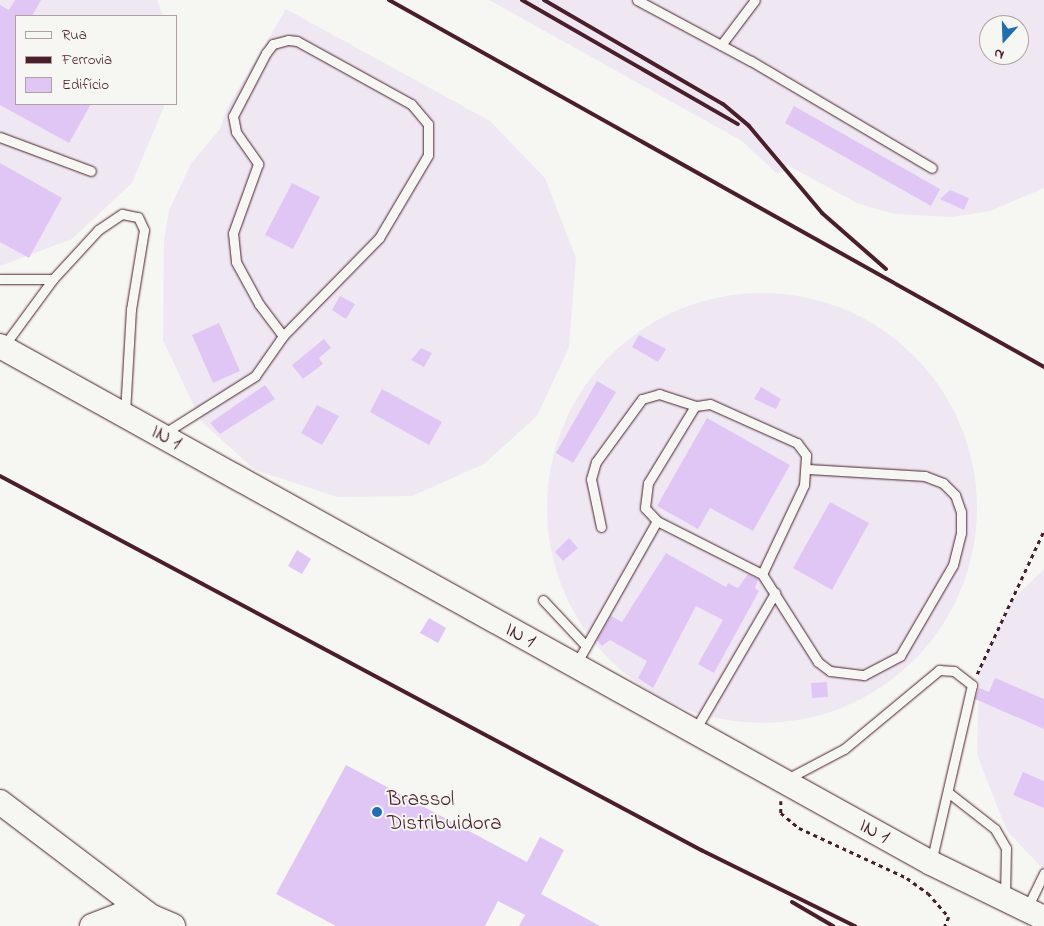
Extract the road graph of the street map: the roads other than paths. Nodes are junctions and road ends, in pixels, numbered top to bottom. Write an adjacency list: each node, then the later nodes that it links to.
1 (637, 0): 3 (lane)
2 (755, 0): 3 (lane)
3 (721, 45): 5 (lane)
4 (0, 137): 6 (lane)
5 (932, 168)
6 (91, 171)
7 (0, 279): 8 (lane)
8 (53, 279): 10 (lane); 12 (lane)
9 (283, 336): 9 (lane); 13 (lane)
10 (2, 346): 12 (street, IN 1)
11 (695, 406): 14 (lane); 15 (lane); 16 (lane)
12 (125, 415): 13 (street, IN 1)
13 (161, 436): 20 (street, IN 1)
14 (808, 469): 17 (lane); 18 (lane)
15 (656, 521): 17 (lane); 20 (lane)
16 (601, 527)
17 (762, 574): 18 (lane)
18 (776, 593): 21 (lane)
19 (544, 600): 20 (lane)
20 (580, 656): 21 (street, IN 1)
21 (693, 732): 22 (street, IN 1)
22 (783, 781): 23 (lane); 25 (street, IN 1)
23 (949, 793): 25 (lane); 27 (lane)
24 (0, 802): 29 (street)
25 (931, 864): 27 (street, IN 1)
26 (1044, 873): 28 (lane)
27 (1004, 901): 28 (street, IN 1)
28 (1035, 914)
29 (150, 916): 30 (street); 31 (street)
30 (92, 926)
31 (173, 926)

